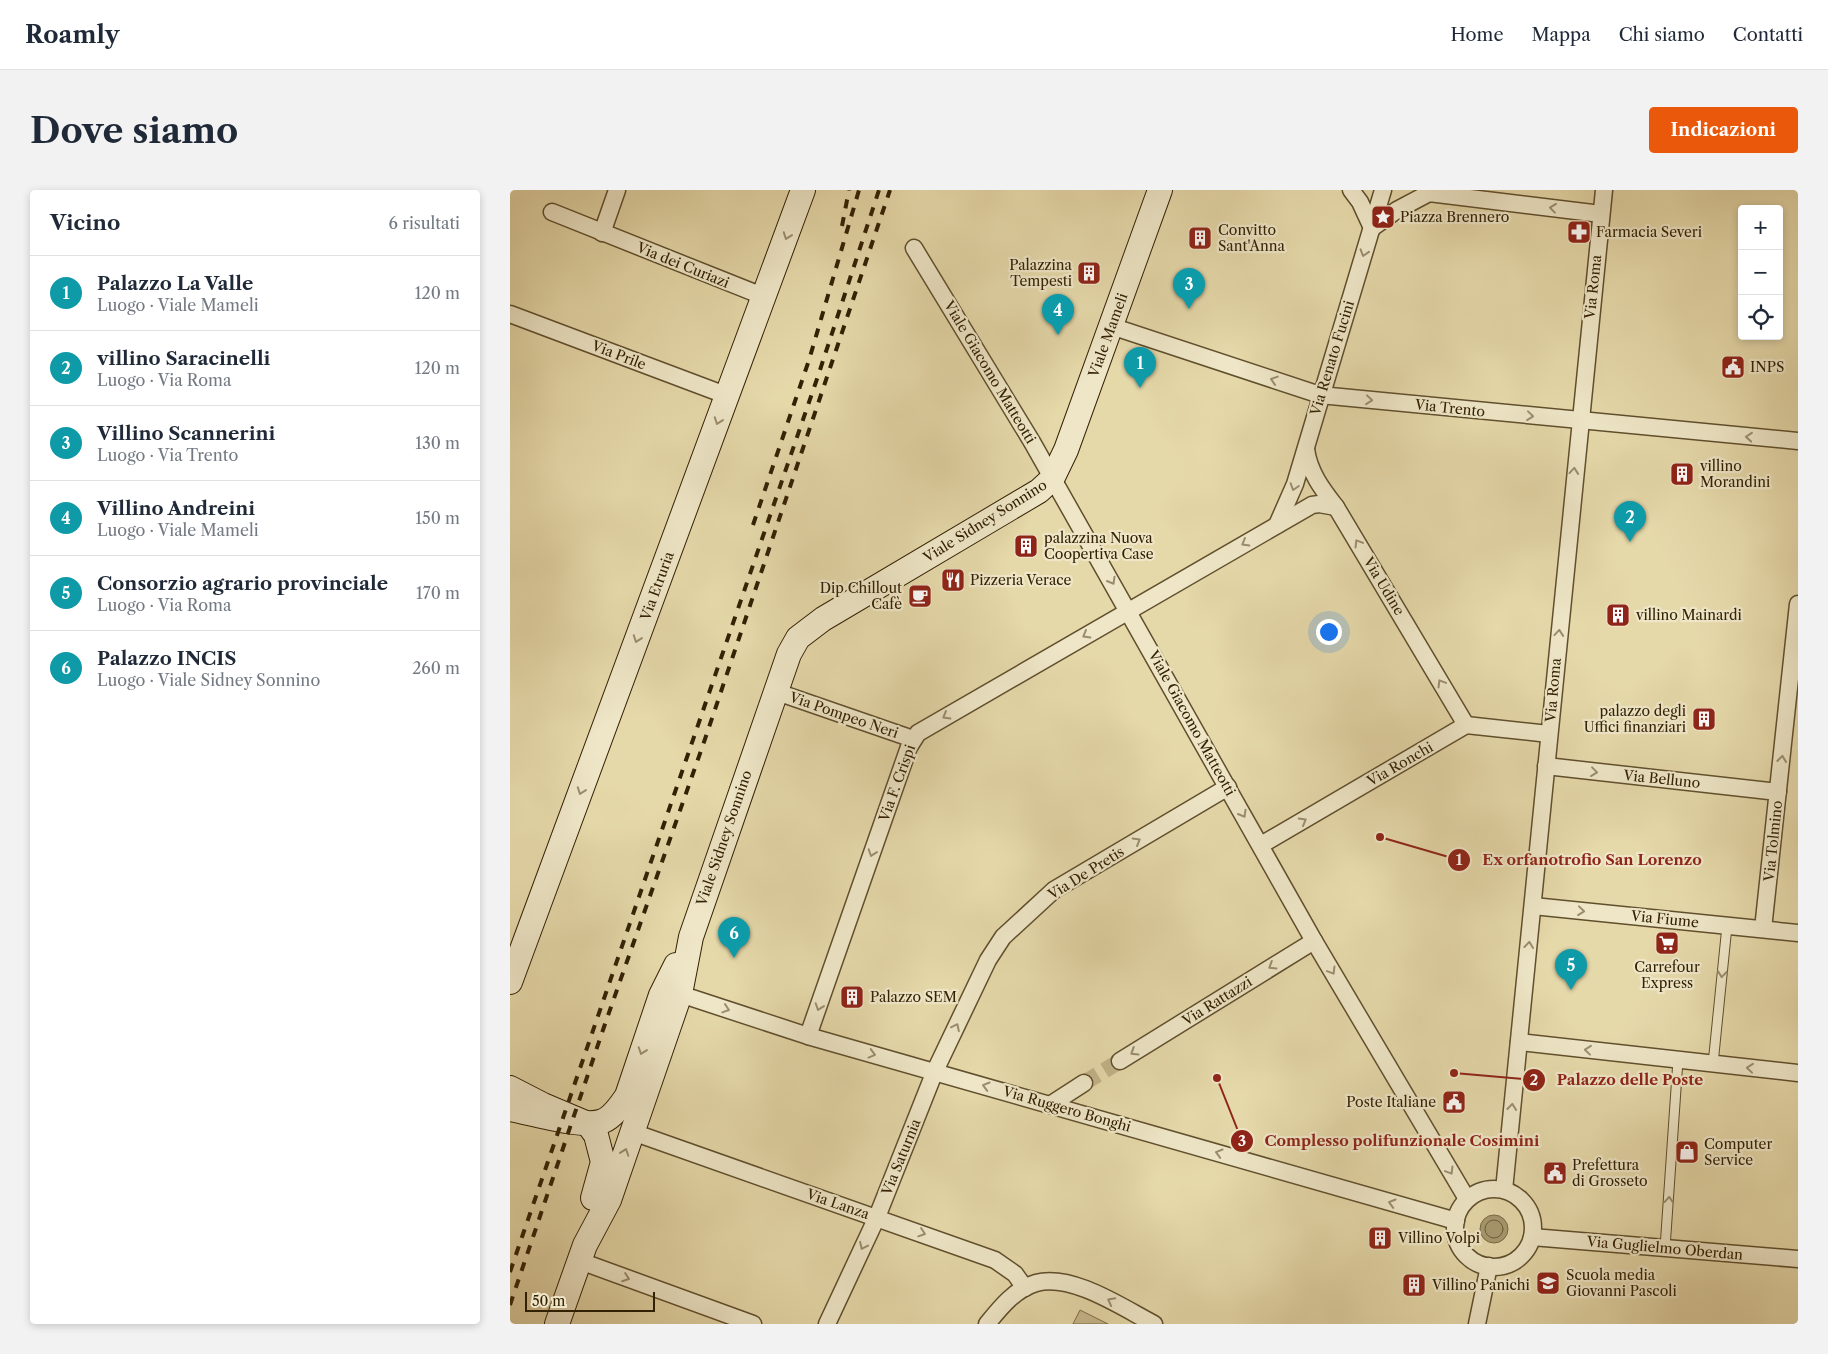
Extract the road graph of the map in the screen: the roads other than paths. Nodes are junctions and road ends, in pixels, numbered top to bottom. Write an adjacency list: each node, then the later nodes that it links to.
1 (617, 190): 10 (street)
2 (803, 190): 12 (street, Via Etruria, one-way to 12)
3 (1160, 190): 14 (street, Viale Mameli)
4 (1351, 190): 9 (street)
5 (1383, 190): 9 (street, Via Renato Fucini)
6 (1604, 190): 8 (street, Via Roma)
7 (552, 212): 10 (street, Via dei Curiazi)
8 (1601, 214): 9 (street, one-way to 9); 17 (street, Via Roma)
9 (1372, 228): 15 (street, Via Renato Fucini, one-way to 15)
10 (602, 233): 12 (street, Via dei Curiazi)
11 (914, 248): 20 (street, Viale Giacomo Matteotti)
12 (765, 297): 16 (street, Via Etruria)
13 (510, 314): 16 (street, Via Prile)
14 (1111, 326): 15 (street, Via Trento, one-way to 14); 20 (street, Viale Mameli)
15 (1320, 395): 17 (street, Via Trento, one-way to 17); 19 (street, Via Renato Fucini)
16 (728, 396): 39 (street, Via Etruria, one-way to 39)
17 (1579, 421): 18 (street, Via Trento, one-way to 17); 27 (street, Via Roma, one-way to 17)
18 (1798, 441)
19 (1306, 446): 21 (street, Via Udine); 22 (street, Via Renato Fucini, one-way to 22)
20 (1052, 479): 24 (street, Viale Giacomo Matteotti, one-way to 24); 25 (street, Viale Sidney Sonnino)
21 (1336, 507): 22 (street); 26 (street, Via Udine, one-way to 21)
22 (1277, 525): 24 (street, one-way to 24)
23 (1798, 604): 31 (street, Via Tolmino, one-way to 23)
24 (1129, 610): 28 (street, Via F. Crispi, one-way to 28); 30 (street, Viale Giacomo Matteotti)
25 (774, 691): 28 (street, Via Pompeo Neri); 37 (street, Viale Sidney Sonnino)
26 (1466, 725): 27 (street); 32 (street, Via Ronchi, one-way to 26)
27 (1549, 734): 29 (street, Via Roma)
28 (913, 739): 41 (street, Via F. Crispi, one-way to 41)
29 (1546, 766): 31 (street, Via Belluno, one-way to 31); 33 (street, Via Roma)
30 (1228, 787): 32 (street, Viale Giacomo Matteotti, one-way to 32); 46 (street, Via De Pretis, one-way to 30)
31 (1778, 792): 35 (street, Via Tolmino)
32 (1261, 845): 38 (street, Viale Giacomo Matteotti)
33 (1533, 906): 34 (street, Via Fiume, one-way to 34); 42 (street, Via Roma, one-way to 33)
34 (1727, 926): 35 (street, Via Fiume); 45 (lane, one-way to 45)
35 (1763, 930): 36 (street, Via Fiume)
36 (1798, 933)
37 (691, 938): 40 (street, Viale Sidney Sonnino); 52 (street, one-way to 52)
38 (1314, 940): 44 (street, Via Rattazzi, one-way to 44); 55 (street, Viale Giacomo Matteotti, one-way to 55)
39 (510, 982)
40 (680, 994): 41 (street, Via Ruggero Bonghi, one-way to 41); 60 (street, Viale Sidney Sonnino, one-way to 40)
41 (808, 1036): 46 (street, Via Ruggero Bonghi, one-way to 46)
42 (1519, 1042): 43 (street, one-way to 42); 54 (street, Via Roma, one-way to 42)
43 (1678, 1060): 45 (street); 59 (lane, one-way to 43)
44 (1120, 1061)
45 (1713, 1064): 47 (street, one-way to 45)
46 (935, 1071): 50 (street, Via Ruggero Bonghi, one-way to 46); 56 (street, Via Saturnia)
47 (1798, 1073)
48 (1084, 1083): 50 (street)
49 (510, 1088): 52 (street)
50 (1050, 1104): 57 (street, Via Ruggero Bonghi, one-way to 50)
51 (510, 1109): 52 (street)
52 (588, 1124): 60 (street)
53 (642, 1135): 56 (street, Via Lanza)
54 (1504, 1190): 55 (street); 58 (street)
55 (1467, 1200): 57 (street)
56 (876, 1217): 63 (street, Via Lanza, one-way to 63); 66 (street, Via Saturnia, one-way to 66)
57 (1456, 1221): 62 (street)
58 (1532, 1238): 59 (street, Via Guglielmo Oberdan); 62 (street)
59 (1665, 1248): 61 (street, Via Guglielmo Oberdan)
60 (583, 1253): 64 (street, Viale Sidney Sonnino); 65 (street, one-way to 65)
61 (1798, 1258)
62 (1490, 1266): 69 (street)
63 (1025, 1288): 67 (street); 68 (street, one-way to 63)
64 (557, 1324)
65 (754, 1324)
66 (827, 1324)
67 (986, 1324)
68 (1154, 1324)
69 (1477, 1324)

